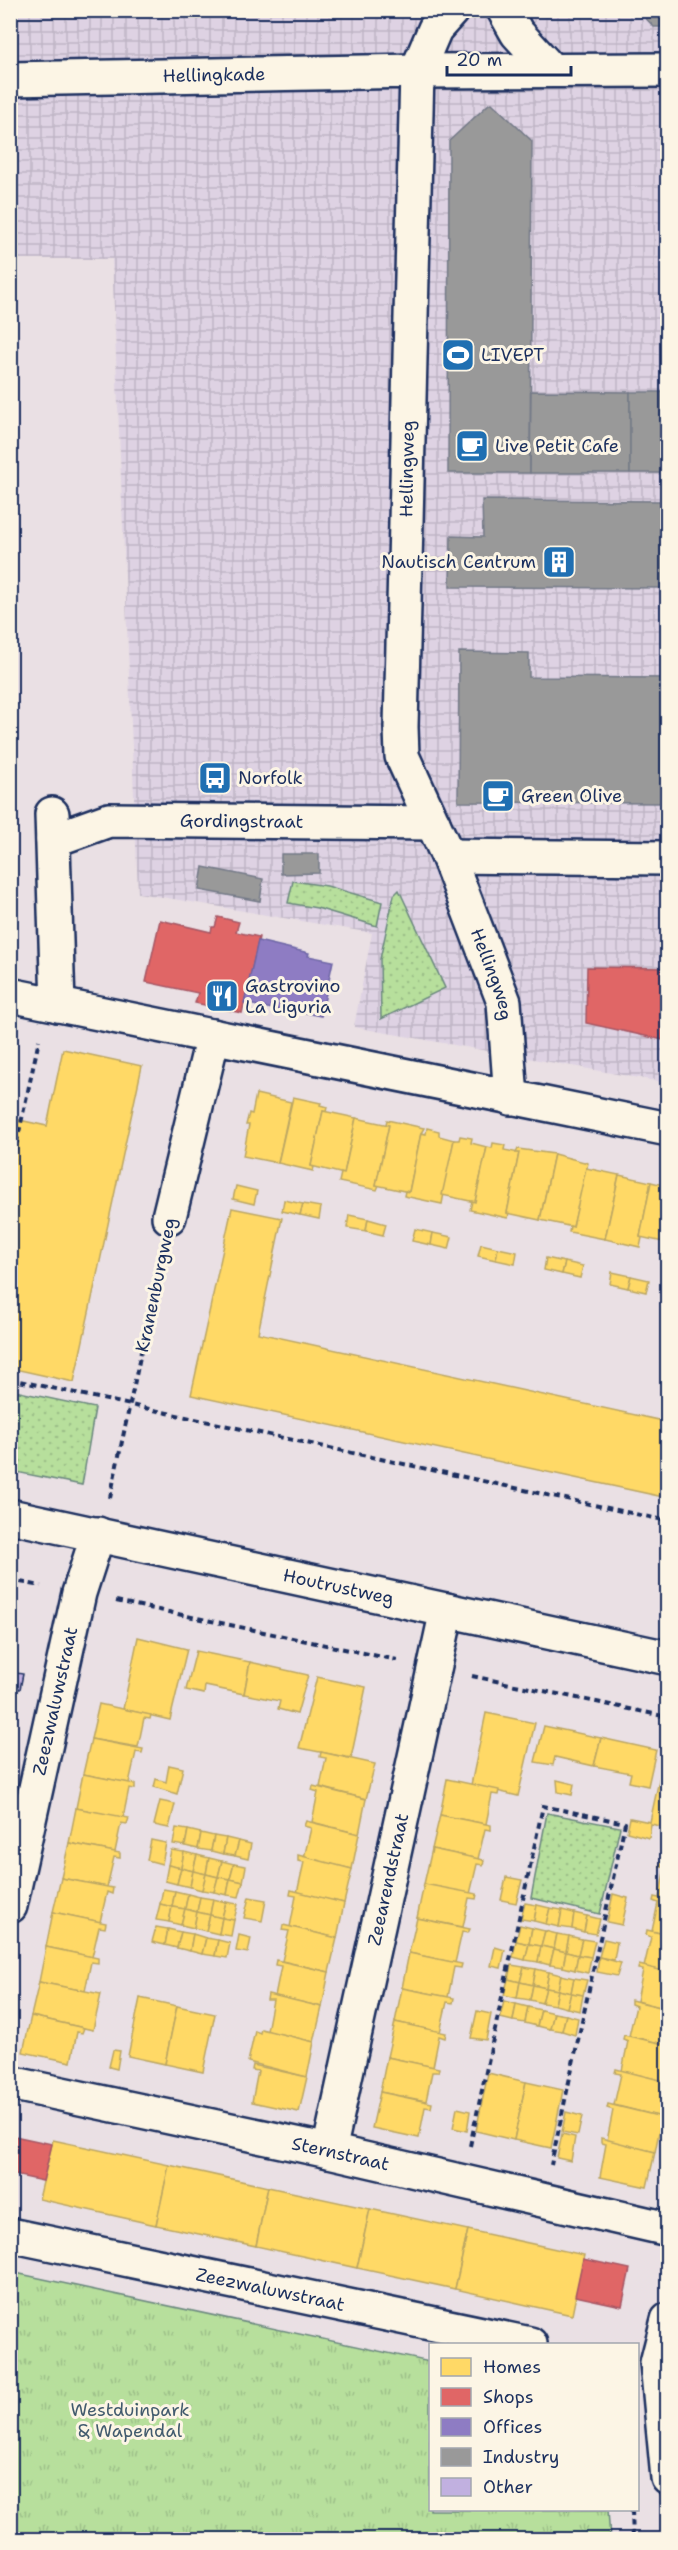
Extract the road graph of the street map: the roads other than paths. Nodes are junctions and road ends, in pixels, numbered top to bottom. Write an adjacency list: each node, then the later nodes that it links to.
1 (452, 10): 5 (street, Hellingweg)
2 (504, 10): 3 (street)
3 (551, 70): 4 (street); 5 (street)
4 (668, 70)
5 (417, 71): 6 (street, Hellingkade); 7 (street, Hellingweg)
6 (10, 79)
7 (433, 823): 8 (street, Hellingweg); 11 (street, Gordingstraat)
8 (448, 856): 9 (street); 13 (street, Hellingweg)
9 (668, 858)
10 (10, 995): 11 (street)
11 (58, 1005): 12 (street)
12 (213, 1036): 13 (street); 15 (street, Kranenburgweg)
13 (511, 1098): 14 (street)
14 (668, 1129)
15 (169, 1217)
16 (10, 1516): 17 (street, Houtrustweg)
17 (99, 1534): 18 (street, Houtrustweg); 20 (street, Zeezwaluwstraat)
18 (447, 1610): 19 (street, Houtrustweg); 22 (street, Zeearendstraat)
19 (668, 1658)
20 (10, 1906)
21 (10, 2082): 22 (street, Sternstraat)
22 (328, 2151): 23 (street, Sternstraat)
23 (668, 2229)
24 (10, 2235): 26 (street, Zeezwaluwstraat)
25 (668, 2320): 27 (street)
26 (525, 2343)
27 (654, 2364): 28 (street)
28 (668, 2478)

